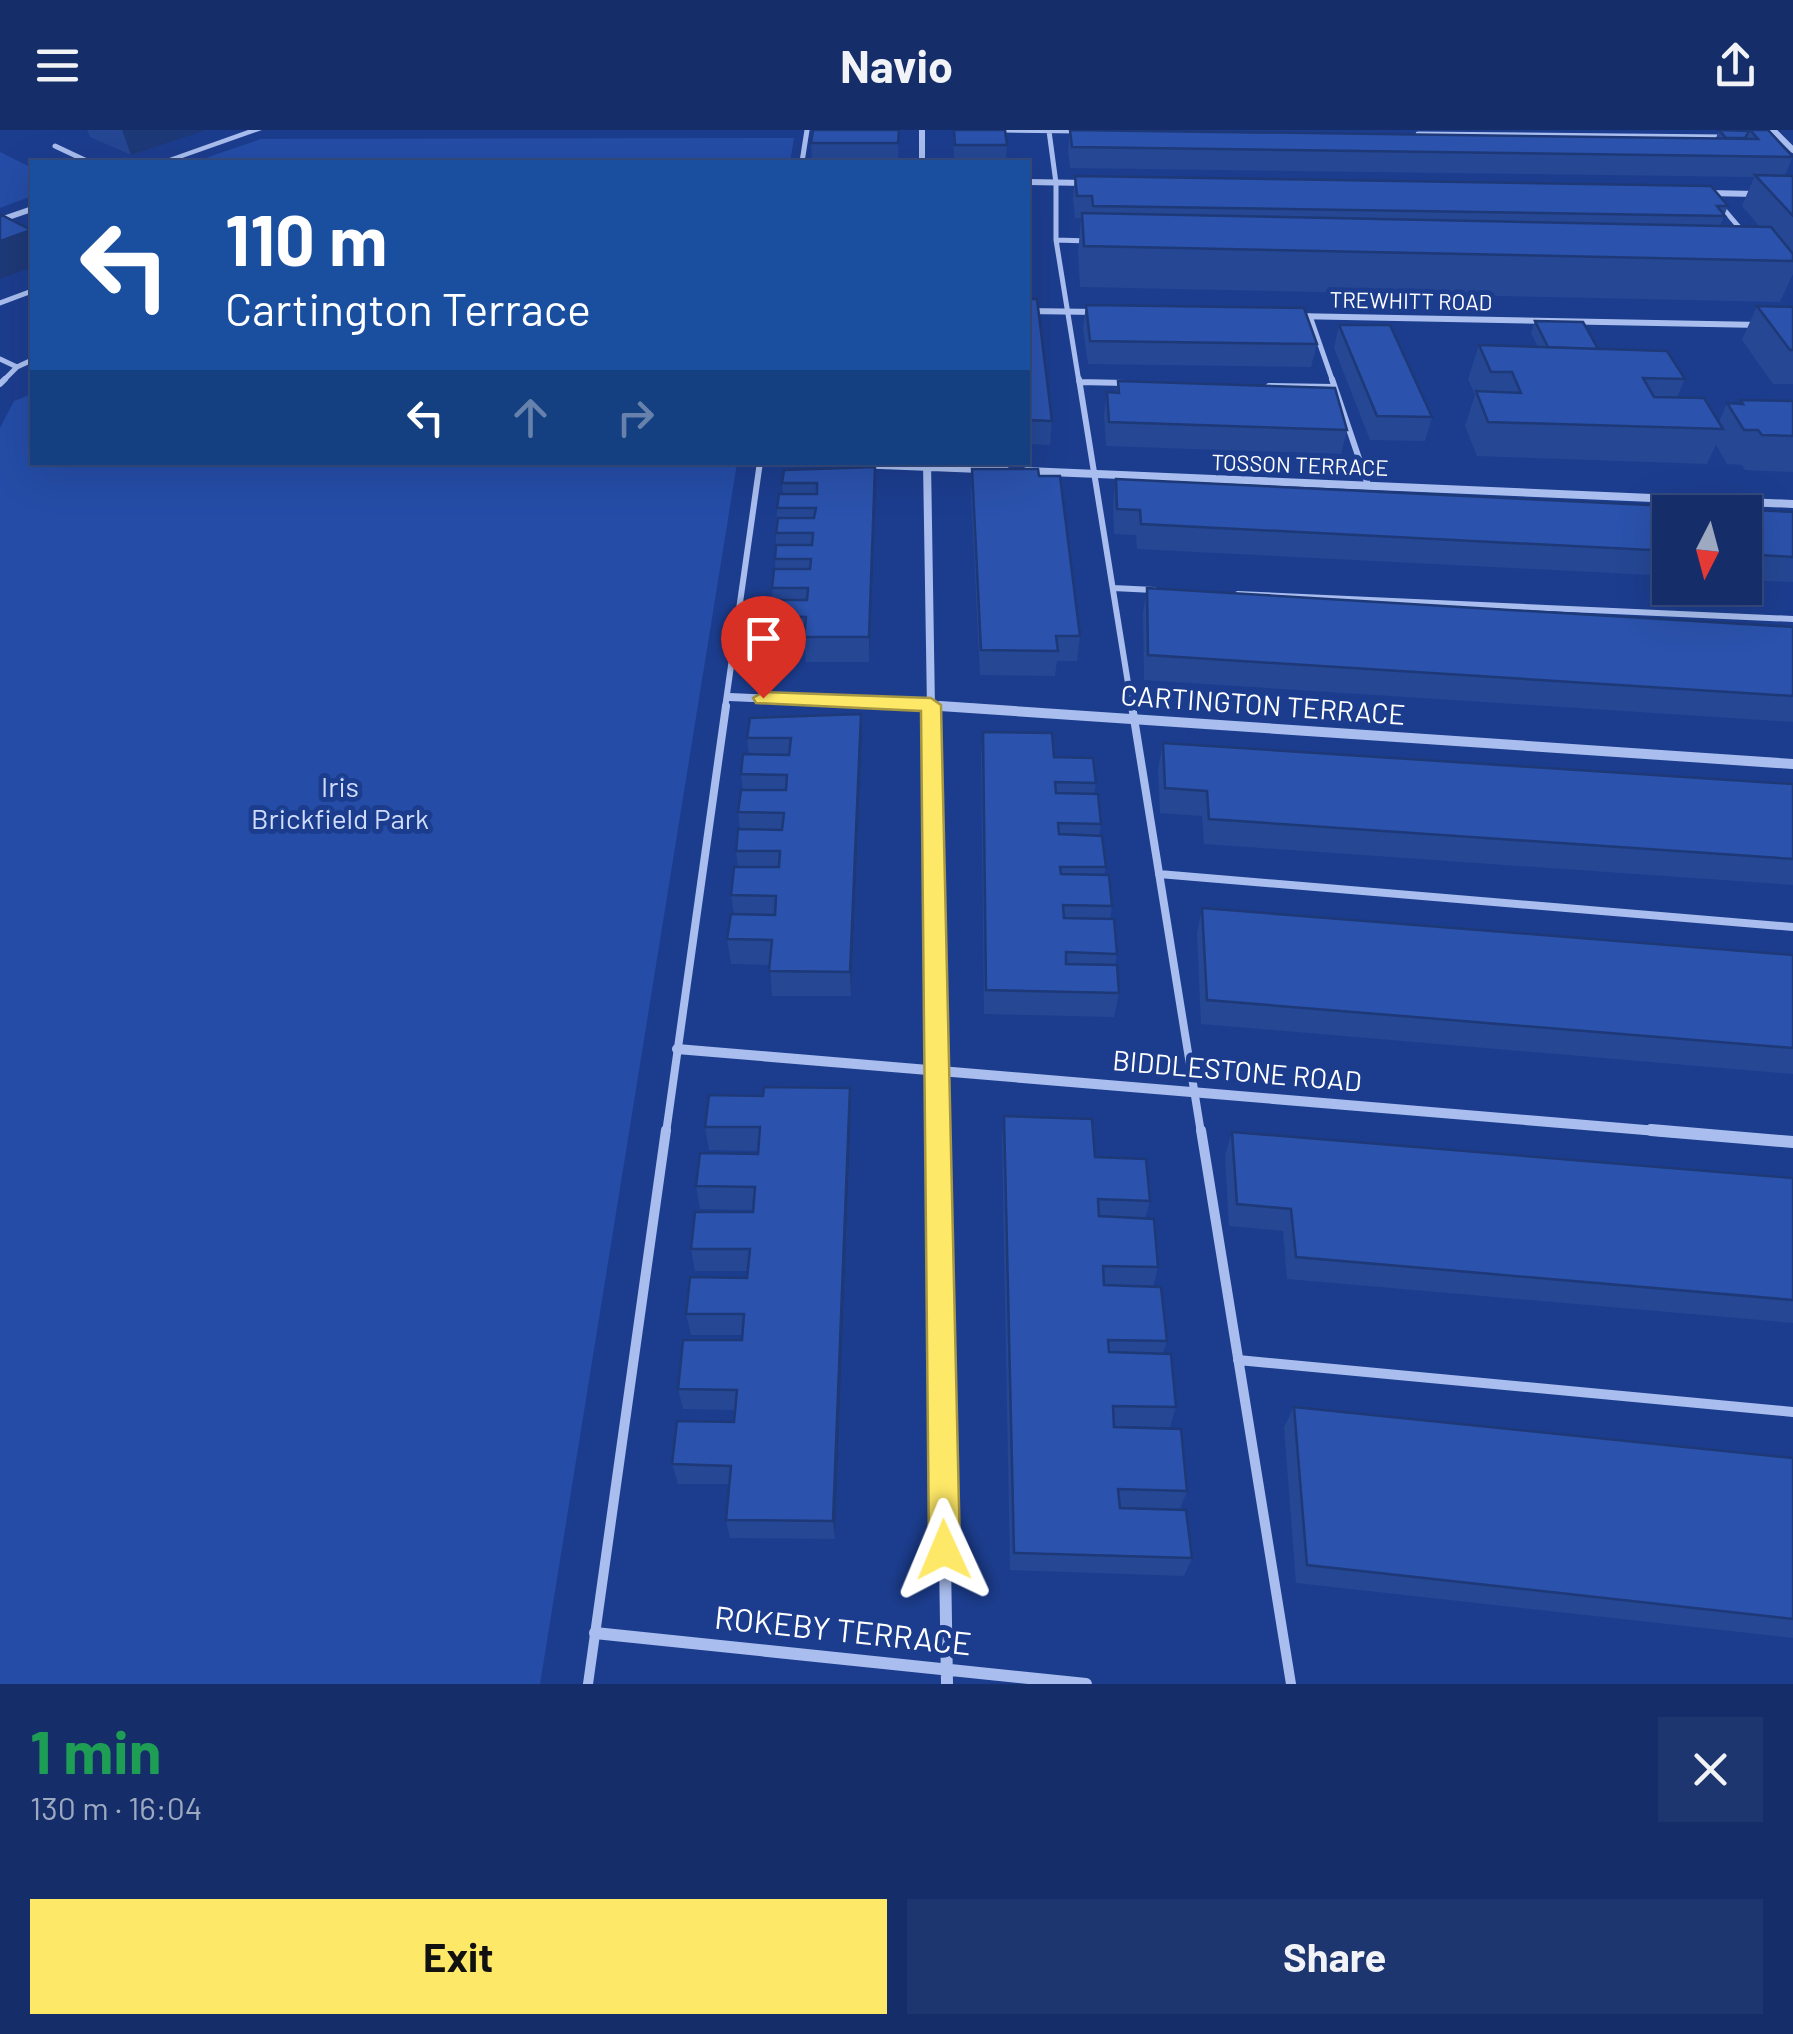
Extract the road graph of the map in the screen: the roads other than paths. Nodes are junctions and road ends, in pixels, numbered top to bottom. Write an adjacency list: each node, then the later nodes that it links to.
1 (257, 130): 16 (street)
2 (806, 130): 17 (lane)
3 (922, 130): 18 (street)
4 (1002, 130): 6 (lane)
5 (1773, 130): 11 (street)
6 (1049, 131): 7 (lane); 20 (lane)
7 (1088, 131)
8 (1405, 134): 9 (lane)
9 (1741, 137)
10 (1761, 137): 11 (lane)
11 (1780, 137): 12 (lane); 14 (street)
12 (1793, 138)
13 (55, 146): 15 (lane)
14 (1793, 150)
15 (85, 160)
16 (169, 160)
17 (802, 160)
18 (922, 160)
19 (1030, 182): 20 (street)
20 (1056, 183): 21 (street); 27 (lane)
21 (1094, 183)
22 (1690, 193): 23 (street)
23 (1710, 193): 24 (street); 29 (lane)
24 (1760, 194)
25 (30, 210): 26 (street)
26 (0, 220)
27 (1056, 240): 28 (lane); 33 (lane)
28 (1096, 241)
29 (1753, 243)
30 (30, 292): 31 (lane)
31 (0, 303)
32 (1030, 311): 33 (street)
33 (1068, 312): 34 (street); 41 (lane)
34 (1106, 312)
35 (1273, 316): 36 (street, TREWHITT ROAD)
36 (1310, 316): 37 (street, TREWHITT ROAD); 45 (lane)
37 (1775, 325)
38 (0, 358): 40 (lane)
39 (30, 361): 40 (lane)
40 (17, 367): 42 (lane)
41 (1080, 382): 43 (lane); 49 (lane)
42 (0, 384)
43 (1138, 384)
44 (1256, 386): 45 (lane)
45 (1334, 387): 50 (lane)
46 (760, 465): 56 (lane)
47 (927, 465): 57 (street)
48 (944, 465): 49 (street, TOSSON TERRACE)
49 (1094, 474): 50 (street, TOSSON TERRACE); 52 (lane)
50 (1368, 485): 51 (street, TOSSON TERRACE)
51 (1793, 504)
52 (1113, 588): 53 (lane); 58 (lane)
53 (1171, 590)
54 (1229, 593): 55 (lane)
55 (1793, 619)
56 (729, 696): 57 (street, CARTINGTON TERRACE); 62 (lane)
57 (931, 705): 58 (street, CARTINGTON TERRACE); 63 (street)
58 (1134, 718): 59 (street, CARTINGTON TERRACE); 60 (lane)
59 (1793, 764)
60 (1159, 874): 61 (lane); 64 (lane)
61 (1793, 927)
62 (677, 1049): 63 (street, BIDDLESTONE ROAD); 68 (lane)
63 (936, 1071): 64 (street, BIDDLESTONE ROAD); 69 (street)
64 (1194, 1092): 65 (street, BIDDLESTONE ROAD); 66 (lane)
65 (1793, 1142)
66 (1238, 1360): 67 (lane); 72 (lane)
67 (1793, 1412)
68 (595, 1633): 69 (street, ROKEBY TERRACE); 70 (lane)
69 (946, 1677): 71 (street, ROKEBY TERRACE)
70 (588, 1684)
71 (1086, 1684)
72 (1290, 1684)

